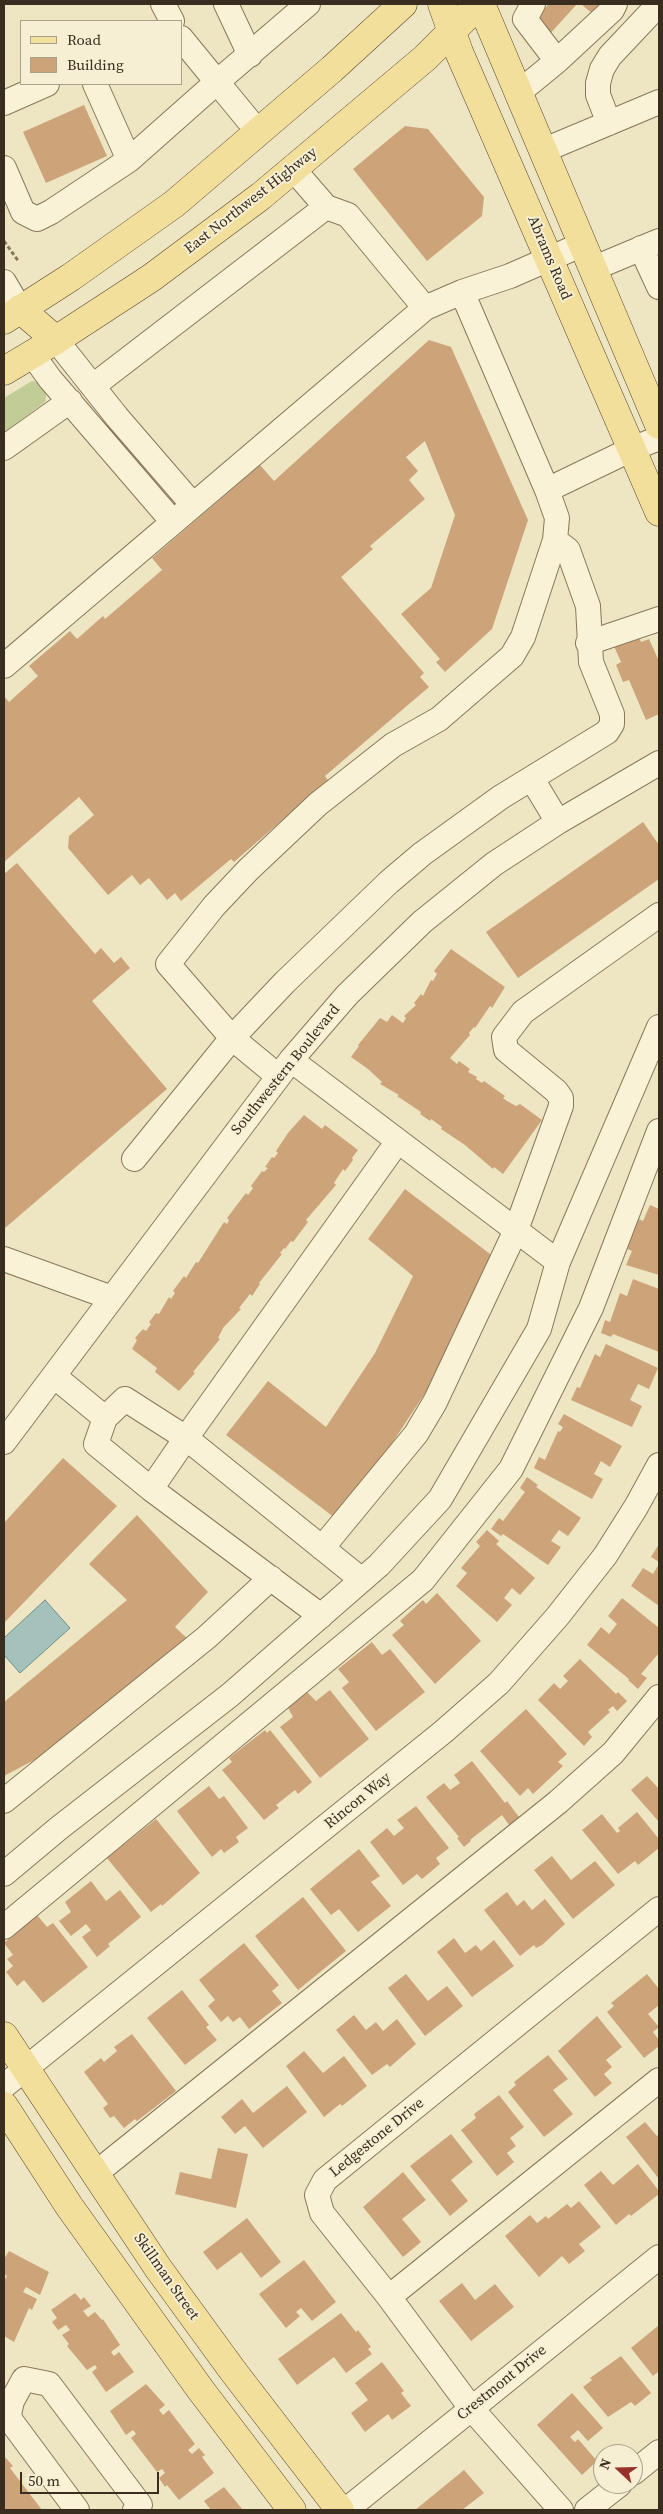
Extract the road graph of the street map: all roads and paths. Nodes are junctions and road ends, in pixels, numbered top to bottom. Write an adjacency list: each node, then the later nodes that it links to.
1 (163, 4): 10 (street)
2 (226, 4): 13 (street)
3 (308, 4): 13 (street)
4 (403, 4): 22 (main road)
5 (442, 4): 11 (main road, Abrams Road)
6 (480, 4): 11 (main road, East Northwest Highway); 18 (main road)
7 (533, 4): 14 (street)
8 (616, 4): 14 (street)
9 (659, 4): 21 (street)
10 (171, 20)
11 (451, 31): 26 (main road, East Northwest Highway); 31 (main road, Abrams Road)
12 (182, 39): 15 (street)
13 (250, 54): 15 (street)
14 (556, 61): 18 (street)
15 (217, 82): 22 (street); 24 (street)
16 (44, 85): 20 (street)
17 (95, 85): 24 (street)
18 (518, 93): 23 (main road)
19 (659, 102): 21 (street)
20 (4, 103)
21 (609, 123): 23 (street)
22 (259, 133): 37 (main road)
23 (542, 151): 30 (main road)
24 (129, 160): 25 (street)
25 (4, 168)
26 (294, 170): 27 (street); 38 (main road, East Northwest Highway)
27 (326, 207): 36 (street); 41 (street)
28 (4, 240): 32 (path)
29 (650, 244): 30 (street); 34 (street)
30 (588, 256): 31 (street); 43 (main road)
31 (549, 258): 35 (street); 46 (main road, Abrams Road)
32 (19, 262)
33 (4, 282): 37 (street)
34 (659, 287)
35 (462, 292): 36 (street); 47 (street)
36 (425, 308): 48 (street)
37 (12, 314): 38 (main road); 39 (main road)
38 (56, 340): 39 (main road, East Northwest Highway); 41 (street)
39 (32, 354): 40 (main road, East Northwest Highway); 42 (street)
40 (4, 371)
41 (93, 386): 48 (street)
42 (70, 401): 45 (street); 50 (street)
43 (659, 425)
44 (659, 438): 46 (street)
45 (4, 448)
46 (632, 449): 47 (street); 49 (main road, Abrams Road)
47 (547, 490): 51 (street)
48 (193, 505): 50 (street)
49 (659, 512)
50 (173, 522): 54 (street)
51 (555, 540): 53 (street); 60 (street)
52 (659, 619): 53 (street)
53 (588, 643): 56 (street)
54 (4, 666)
55 (659, 762): 57 (street, Southwestern Boulevard)
56 (532, 779): 57 (street); 60 (street)
57 (558, 822): 61 (street, Southwestern Boulevard)
58 (659, 915): 65 (street)
59 (659, 1027): 67 (street)
60 (232, 1038): 61 (street); 64 (street)
61 (285, 1068): 63 (street); 68 (street, Southwestern Boulevard)
62 (659, 1132): 84 (street)
63 (398, 1141): 65 (street); 71 (street)
64 (134, 1159)
65 (516, 1230): 67 (street); 75 (street)
66 (4, 1259): 68 (street)
67 (558, 1262): 77 (street)
68 (112, 1298): 69 (street, Southwestern Boulevard)
69 (54, 1376): 70 (street); 72 (street, Southwestern Boulevard)
70 (105, 1418): 71 (street); 74 (street)
71 (186, 1438): 74 (street); 75 (street)
72 (6, 1441)
73 (659, 1465): 86 (street, Rincon Way)
74 (151, 1489): 76 (street)
75 (322, 1548): 77 (street)
76 (271, 1578): 78 (street); 81 (street)
77 (362, 1580): 78 (street)
78 (321, 1616): 82 (street)
79 (659, 1697): 90 (street)
80 (659, 1719): 90 (street)
81 (4, 1801)
82 (4, 1874)
83 (659, 1909): 92 (street, Ledgestone Drive)
84 (4, 1927)
85 (4, 2036): 86 (main road, Skillman Street)
86 (26, 2070): 88 (street, Rincon Way); 90 (main road, Skillman Street)
87 (659, 2080): 92 (street)
88 (4, 2086)
89 (4, 2106): 99 (main road)
90 (99, 2178): 100 (main road, Skillman Street)
91 (659, 2257): 93 (street, Crestmont Drive)
92 (389, 2297): 93 (street, Ledgestone Drive)
93 (471, 2408): 101 (street, Crestmont Drive); 102 (street, Ledgestone Drive)
94 (659, 2452): 95 (street)
95 (643, 2465)
96 (607, 2494): 103 (street)
97 (78, 2510): 98 (street)
98 (135, 2510)
99 (292, 2510)
100 (340, 2510)
101 (346, 2510)
102 (561, 2510)
103 (587, 2510)

